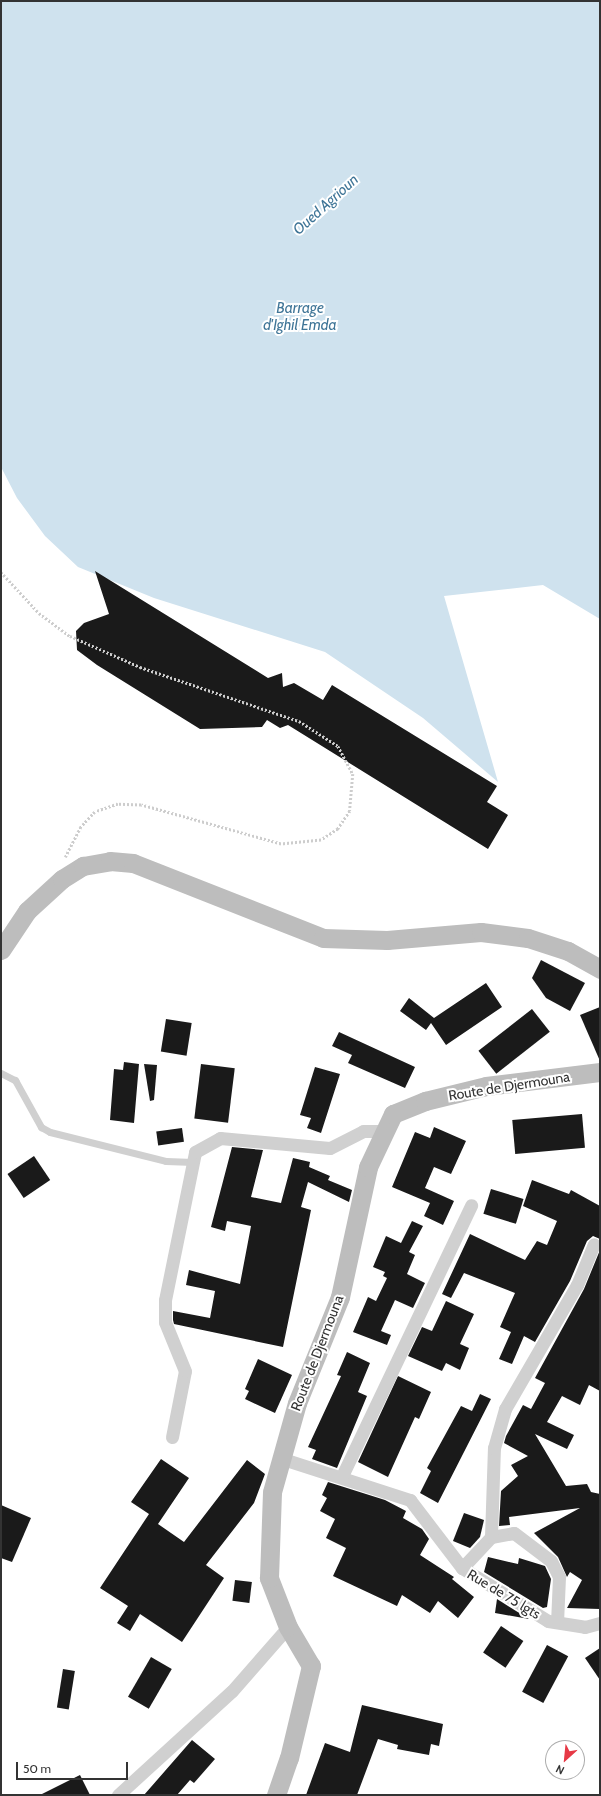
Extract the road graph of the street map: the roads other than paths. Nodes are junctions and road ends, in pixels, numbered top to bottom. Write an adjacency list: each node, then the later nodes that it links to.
1 (1, 950): 2 (street)
2 (600, 969)
3 (600, 1072): 5 (street, Route de Djermouna)
4 (1, 1073): 6 (lane)
5 (385, 1131): 6 (street); 10 (street, Route de Djermouna)
6 (193, 1162): 9 (street)
7 (471, 1205): 11 (street)
8 (594, 1244): 12 (street)
9 (172, 1437)
10 (280, 1458): 11 (street, Rue de 75 lgts); 16 (street, Route de Djermouna)
11 (342, 1476): 13 (street, Rue de 75 lgts)
12 (491, 1537): 13 (street); 14 (street)
13 (462, 1568): 14 (street, Rue de 75 lgts)
14 (557, 1622): 15 (street, Rue de 75 lgts)
15 (600, 1623)
16 (288, 1627): 17 (street); 18 (street, Route de Djermouna)
17 (118, 1795)
18 (276, 1795)

